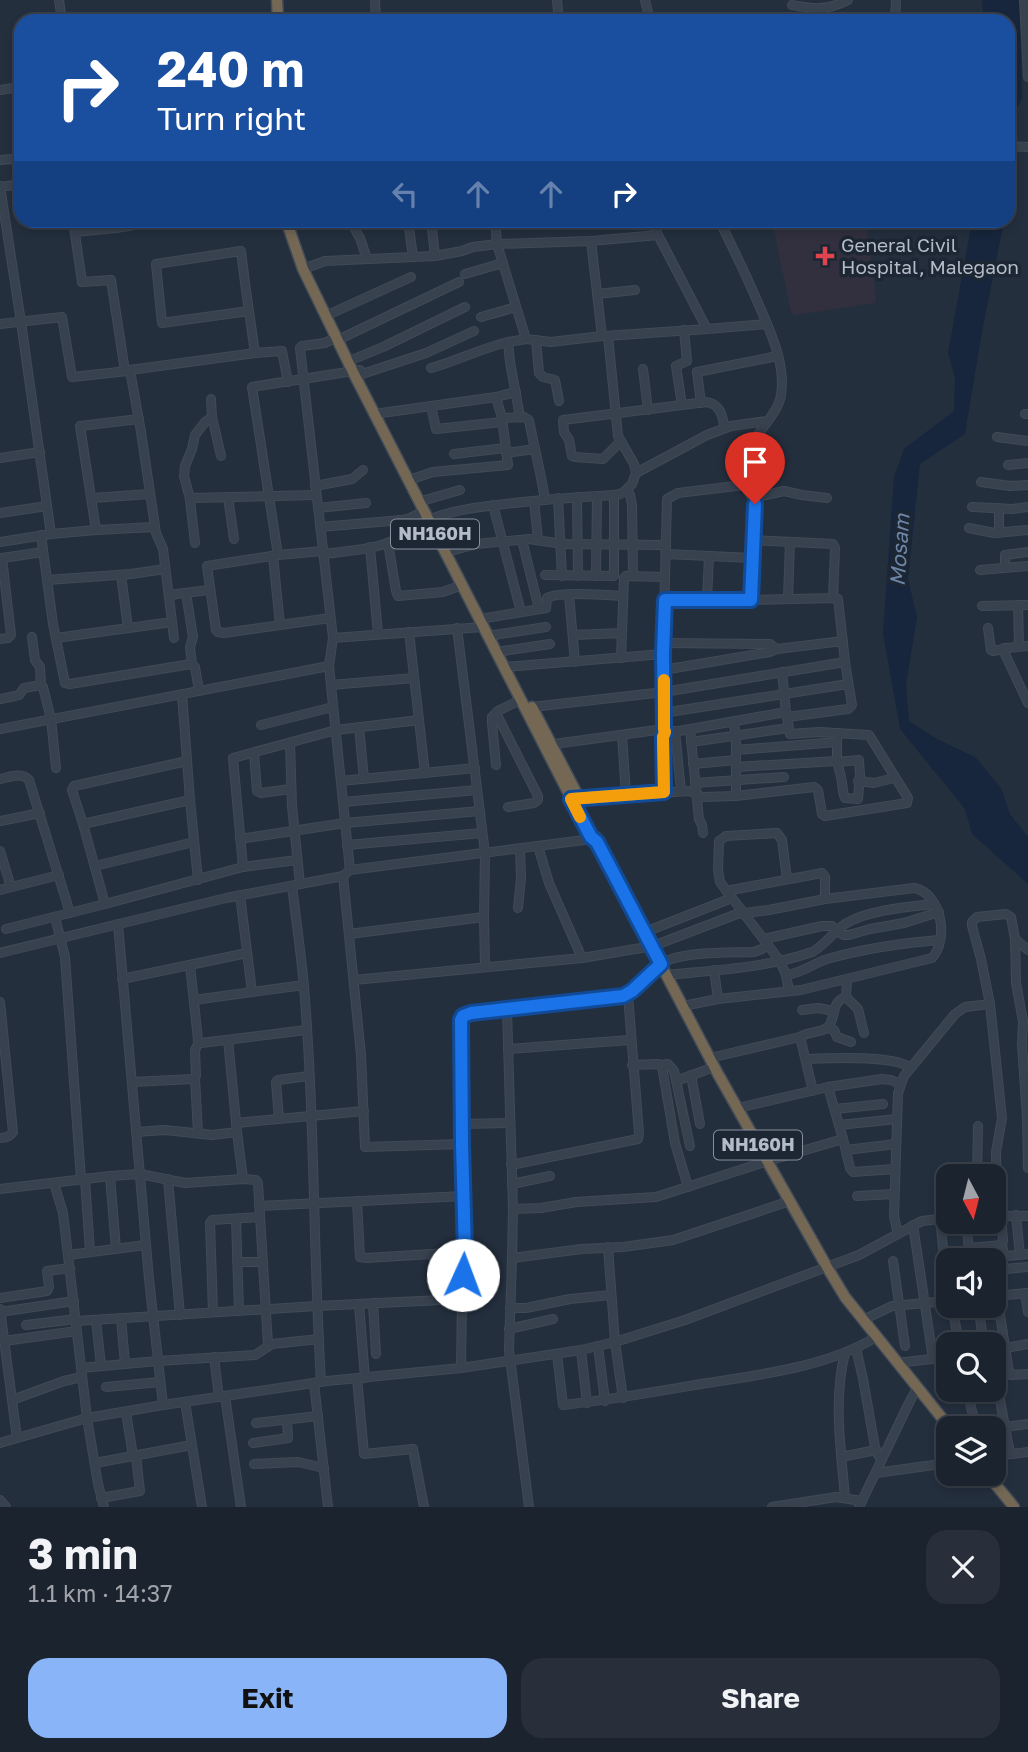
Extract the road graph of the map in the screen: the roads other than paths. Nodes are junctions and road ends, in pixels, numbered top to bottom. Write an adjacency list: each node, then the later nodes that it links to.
1 (848, 0): 3 (street)
2 (1024, 0): 4 (street)
3 (792, 5)
4 (1028, 77)
5 (0, 186): 33 (street)
6 (74, 228): 16 (street)
7 (116, 228): 16 (street)
8 (289, 228): 24 (highway, NH160H)
9 (294, 228): 24 (highway, NH160H)
10 (353, 228): 22 (street)
11 (409, 228): 21 (street)
12 (432, 228): 20 (street)
13 (496, 228): 19 (street)
14 (655, 228): 17 (street)
15 (723, 228): 35 (street)
16 (75, 232): 49 (street)
17 (658, 235): 18 (street); 36 (street)
18 (591, 241): 19 (street); 27 (street)
19 (497, 244): 20 (street); 23 (street)
20 (435, 256): 21 (street)
21 (413, 257): 22 (street)
22 (367, 259): 24 (street)
23 (503, 264): 29 (street); 40 (street)
24 (306, 268): 31 (highway, NH160H); 40 (highway, NH160H)
25 (411, 277): 31 (street)
26 (635, 290): 27 (street)
27 (597, 293): 39 (street)
28 (465, 307): 46 (street)
29 (516, 307): 32 (street); 41 (street)
30 (249, 311): 30 (street); 44 (street)
31 (332, 313): 40 (highway, NH160H)
32 (481, 317)
33 (21, 322): 34 (street); 49 (street); 74 (street)
34 (0, 324)
35 (767, 324): 36 (street); 45 (street)
36 (707, 328): 37 (street)
37 (684, 330): 39 (street); 58 (street)
38 (474, 331): 50 (street)
39 (604, 336): 42 (street); 62 (street)
40 (340, 337): 46 (highway, NH160H); 50 (highway, NH160H); 51 (street)
41 (526, 339): 42 (street); 43 (street)
42 (536, 340): 56 (street)
43 (508, 342): 47 (street); 53 (street)
44 (255, 353): 49 (street); 52 (street)
45 (778, 356): 57 (street); 67 (street)
46 (355, 359): 50 (highway, NH160H)
47 (431, 368)
48 (643, 369): 60 (street)
49 (128, 371): 65 (street)
50 (358, 372): 51 (street); 61 (highway, NH160H)
51 (303, 379): 52 (street); 88 (street)
52 (288, 382): 91 (street)
53 (516, 392): 54 (street); 64 (street)
54 (496, 397): 59 (street); 66 (street)
55 (211, 399): 63 (street)
56 (559, 401)
57 (701, 403): 58 (street); 68 (street)
58 (682, 405): 60 (street)
59 (431, 406): 61 (street); 66 (street)
60 (648, 410): 62 (street)
61 (377, 414): 82 (highway, NH160H)
62 (616, 414): 70 (street); 70 (street)
63 (212, 417): 76 (street); 99 (street)
64 (520, 417): 66 (street); 72 (street)
65 (139, 419): 89 (street); 95 (street)
66 (502, 420): 73 (street)
67 (767, 421): 68 (street); 84 (street)
68 (725, 428): 81 (street)
69 (997, 437): 71 (street)
70 (621, 441): 81 (street)
71 (1028, 441)
72 (534, 449): 73 (street); 100 (street)
73 (506, 450): 75 (street); 82 (street)
74 (40, 452): 77 (street); 104 (street)
75 (454, 454)
76 (220, 456)
77 (0, 458)
78 (1028, 463): 79 (street)
79 (1008, 464)
80 (363, 470): 88 (street)
81 (636, 473): 87 (street)
82 (412, 479): 109 (highway, NH160H)
83 (981, 482): 85 (street)
84 (744, 485): 97 (street); 135 (street)
85 (1028, 485)
86 (460, 489): 109 (street)
87 (627, 489): 90 (street); 133 (street)
88 (316, 490): 91 (street); 107 (street)
89 (150, 495): 95 (street); 112 (street)
90 (614, 495): 92 (street); 132 (street)
91 (269, 496): 93 (street); 140 (street)
92 (597, 496): 94 (street); 131 (street)
93 (228, 497): 99 (street); 120 (street)
94 (577, 497): 96 (street); 130 (street)
95 (92, 498): 115 (street)
96 (558, 498): 100 (street); 129 (street)
97 (753, 498): 98 (street); 123 (street)
98 (827, 498)
99 (190, 499): 127 (street)
100 (545, 500): 101 (street)
101 (534, 501): 103 (street); 121 (street)
102 (366, 503): 107 (street)
103 (493, 505): 109 (street); 125 (street)
104 (47, 506): 110 (street); 118 (street)
105 (972, 507): 108 (street)
106 (1028, 507): 108 (street)
107 (318, 508): 113 (street)
108 (999, 508): 117 (street)
109 (428, 512): 111 (street); 136 (highway, NH160H); 155 (highway, NH160H)
110 (0, 513)
111 (399, 520): 113 (street); 128 (street)
112 (155, 527): 115 (street); 145 (street)
113 (320, 527): 138 (street)
114 (969, 528): 117 (street)
115 (96, 530): 118 (street)
116 (1028, 530): 117 (street)
117 (999, 533)
118 (51, 534): 119 (street)
119 (41, 536): 124 (street); 137 (street)
120 (234, 539)
121 (538, 539): 122 (street); 129 (street)
122 (522, 540): 125 (street); 169 (street)
123 (754, 540): 126 (street); 142 (street)
124 (0, 541)
125 (503, 542): 136 (street); 170 (street)
126 (790, 542): 161 (street); 162 (street)
127 (195, 543)
128 (388, 543): 134 (street); 155 (street)
129 (561, 543): 130 (street); 149 (street)
130 (578, 544): 131 (street); 150 (street)
131 (596, 544): 132 (street); 151 (street)
132 (614, 545): 133 (street); 151 (street)
133 (633, 545): 135 (street); 152 (street)
134 (370, 547): 138 (street); 181 (street)
135 (666, 550): 141 (street); 153 (street)
136 (451, 551): 173 (highway, NH160H)
137 (43, 552): 154 (street); 188 (street)
138 (323, 552): 140 (street); 171 (street)
139 (1028, 552): 144 (street)
140 (276, 555): 156 (street); 174 (street)
141 (709, 556): 142 (street); 164 (street)
142 (753, 558): 165 (street)
143 (1028, 566): 144 (street)
144 (1005, 568): 146 (street)
145 (165, 569): 147 (street); 158 (street)
146 (980, 570)
147 (121, 575): 154 (street); 176 (street)
148 (545, 575): 149 (street)
149 (562, 576): 150 (street)
150 (578, 576): 151 (street)
151 (596, 576)
152 (633, 576): 153 (street); 160 (street)
153 (665, 577): 163 (street)
154 (47, 580): 185 (street)
155 (462, 585): 173 (highway, NH160H)
156 (209, 590): 157 (street); 174 (street)
157 (186, 593): 158 (street); 200 (street)
158 (169, 595): 172 (street)
159 (569, 595): 160 (street); 169 (street); 183 (street)
160 (623, 596): 180 (street)
161 (832, 598): 162 (street); 189 (street)
162 (788, 599): 165 (street)
163 (665, 600): 164 (street); 190 (street)
164 (707, 600): 165 (street)
165 (751, 600)
166 (1018, 605): 167 (street); 168 (street); 192 (street)
167 (1028, 605)
168 (982, 606)
169 (539, 610): 170 (street)
170 (522, 612): 173 (street)
171 (330, 618): 174 (street); 187 (street)
172 (172, 622): 176 (street); 186 (street)
173 (485, 623): 177 (street); 182 (highway, NH160H); 202 (highway, NH160H)
174 (280, 625)
175 (546, 627): 182 (street)
176 (128, 628): 185 (street)
177 (457, 628): 179 (street); 249 (street)
178 (988, 628): 194 (street)
179 (409, 632): 181 (street); 205 (street)
180 (622, 633): 183 (street); 197 (street)
181 (378, 634): 187 (street)
182 (494, 635): 195 (highway, NH160H)
183 (572, 635): 198 (street)
184 (32, 637): 207 (street)
185 (55, 638): 200 (street)
186 (174, 638)
187 (333, 638): 201 (street)
188 (0, 639)
189 (842, 641): 193 (street); 199 (street)
190 (663, 643): 193 (street); 196 (street)
191 (550, 644): 195 (street)
192 (1023, 646): 194 (street)
193 (777, 649): 203 (street)
194 (1004, 649): 209 (street)
195 (503, 652): 202 (highway, NH160H)
196 (663, 654): 197 (street); 203 (street)
197 (621, 658): 198 (street)
198 (575, 662): 202 (street)
199 (845, 662): 204 (street); 206 (street)
200 (192, 664): 210 (street)
201 (329, 666): 208 (street); 210 (street)
202 (508, 667): 215 (highway, NH160H); 218 (highway, NH160H)
203 (663, 670): 211 (street)
204 (782, 672): 211 (street); 212 (street)
205 (414, 678): 208 (street); 223 (street)
206 (848, 684): 212 (street); 221 (street)
207 (41, 685): 214 (street); 222 (street)
208 (331, 685): 217 (street)
209 (1024, 687): 216 (street)
210 (199, 691): 213 (street)
211 (664, 692): 218 (street); 220 (street)
212 (784, 693): 220 (street); 221 (street)
213 (182, 694): 222 (street); 242 (street)
214 (0, 699)
215 (520, 700): 219 (street); 238 (highway, NH160H)
216 (1028, 702)
217 (333, 707): 225 (street); 230 (street)
218 (532, 707): 238 (highway, NH160H)
219 (497, 712): 247 (street); 269 (street)
220 (663, 713): 231 (street)
221 (786, 714): 224 (street); 227 (street)
222 (51, 719): 228 (street); 248 (street)
223 (419, 720): 226 (street); 250 (street)
224 (734, 721): 229 (street); 234 (street)
225 (261, 725)
226 (359, 727): 230 (street); 254 (street)
227 (788, 728): 234 (street); 235 (street)
228 (0, 729)
229 (690, 729): 232 (street); 237 (street)
230 (336, 730): 236 (street); 256 (street)
231 (664, 731): 232 (street); 233 (street); 263 (street)
232 (675, 731): 262 (street)
233 (622, 735): 238 (street); 264 (street)
234 (736, 737): 237 (street); 240 (street)
235 (837, 738): 239 (street); 243 (street); 252 (street)
236 (290, 743): 241 (street); 259 (street)
237 (691, 743): 245 (street)
238 (547, 745): 266 (highway, NH160H)
239 (782, 747): 240 (street); 246 (street)
240 (736, 750): 244 (street)
241 (254, 752): 259 (street); 278 (street)
242 (187, 761): 267 (street); 274 (street)
243 (837, 762): 246 (street); 257 (street); 257 (street)
244 (736, 763): 245 (street); 246 (street); 255 (street)
245 (693, 764): 258 (street)
246 (783, 764): 251 (street)
247 (496, 765)
248 (56, 768)
249 (475, 768): 250 (street); 260 (street)
250 (425, 773): 254 (street)
251 (783, 776): 255 (street); 261 (street)
252 (894, 778): 257 (street); 261 (street)
253 (0, 779): 271 (street)
254 (364, 779): 256 (street)
255 (736, 779): 258 (street); 265 (street)
256 (341, 781): 268 (street)
257 (859, 781)
258 (695, 788): 262 (street); 265 (street); 277 (street)
259 (290, 789): 275 (street)
260 (477, 790): 268 (street); 270 (street)
261 (784, 790): 265 (street)
262 (681, 791): 263 (street)
263 (664, 792): 264 (street)
264 (626, 794): 266 (street)
265 (736, 796)
266 (575, 799): 279 (highway, NH160H)
267 (190, 800): 274 (street); 280 (street)
268 (343, 802): 273 (street)
269 (508, 807)
270 (480, 811): 273 (street); 276 (street)
271 (40, 813): 272 (street); 290 (street)
272 (0, 821)
273 (345, 823): 275 (street); 281 (street)
274 (83, 824): 287 (street)
275 (294, 831): 278 (street); 286 (street)
276 (482, 833): 281 (street); 285 (street)
277 (702, 833)
278 (240, 839): 288 (street)
279 (595, 839): 282 (street); 309 (highway, NH160H)
280 (194, 842): 287 (street); 292 (street)
281 (347, 845): 289 (street)
282 (538, 846): 283 (street); 320 (street)
283 (520, 849): 285 (street); 300 (street)
284 (0, 851): 294 (street)
285 (485, 853): 289 (street); 305 (street)
286 (297, 860): 288 (street); 293 (street)
287 (95, 866): 299 (street)
288 (243, 867): 292 (street)
289 (346, 873): 293 (street); 310 (street)
290 (59, 874): 294 (street); 303 (street)
291 (787, 879): 297 (street); 297 (street); 298 (street)
292 (198, 880): 299 (street)
293 (296, 885): 296 (street); 332 (street)
294 (10, 887): 295 (street)
295 (0, 890)
296 (240, 895): 306 (street); 319 (street)
297 (729, 895): 302 (street); 309 (street)
298 (825, 899): 301 (street); 302 (street)
299 (105, 904): 303 (street)
300 (518, 908)
301 (936, 908): 308 (street); 308 (street); 313 (street)
302 (743, 912): 314 (street); 315 (street)
303 (70, 913): 304 (street)
304 (54, 917): 307 (street); 311 (street)
305 (484, 917): 310 (street); 325 (street)
306 (118, 925): 311 (street); 329 (street)
307 (6, 929)
308 (838, 930): 314 (street); 316 (street)
309 (645, 932): 315 (highway, NH160H)
310 (349, 934): 330 (street)
311 (61, 938): 318 (street); 401 (street)
312 (1015, 939): 317 (street); 339 (street); 341 (street)
313 (939, 940): 321 (street); 331 (street)
314 (765, 942): 322 (street); 323 (street)
315 (653, 946): 320 (street); 323 (highway, NH160H)
316 (817, 950): 321 (street); 322 (street)
317 (1028, 950)
318 (0, 953)
319 (247, 953): 324 (street); 334 (street)
320 (582, 958): 325 (street)
321 (826, 960): 328 (street)
322 (780, 961): 326 (street); 328 (street)
323 (661, 964): 327 (highway, NH160H); 335 (street)
324 (190, 965): 329 (street); 338 (street)
325 (485, 966): 330 (street)
326 (714, 970): 327 (street); 337 (street)
327 (667, 975): 342 (highway, NH160H)
328 (786, 975): 333 (street)
329 (122, 979): 366 (street)
330 (354, 980): 374 (street)
331 (847, 980): 333 (street); 336 (street)
332 (304, 985): 334 (street); 348 (street)
333 (789, 991): 337 (street)
334 (252, 992): 338 (street)
335 (628, 995): 344 (street); 352 (street)
336 (846, 997): 346 (street); 349 (street)
337 (718, 999): 342 (street)
338 (194, 1000): 353 (street)
339 (1024, 1001): 357 (street)
340 (0, 1002): 343 (street)
341 (990, 1004): 361 (street); 394 (street)
342 (683, 1006): 358 (highway, NH160H)
343 (0, 1008): 369 (street)
344 (507, 1010): 355 (street); 378 (street)
345 (802, 1010): 346 (street)
346 (834, 1011): 347 (street)
347 (827, 1028): 350 (street); 354 (street)
348 (306, 1030): 351 (street); 362 (street)
349 (864, 1032)
350 (800, 1038): 356 (street); 358 (street)
351 (228, 1040): 353 (street); 383 (street)
352 (630, 1040): 355 (street); 359 (street)
353 (199, 1042): 364 (street)
354 (850, 1042)
355 (508, 1049): 379 (street)
356 (806, 1059): 361 (street); 370 (street)
357 (1026, 1059): 396 (street)
358 (712, 1062): 363 (street); 372 (highway, NH160H)
359 (632, 1065): 360 (street); 395 (street)
360 (660, 1065): 365 (street); 406 (street)
361 (910, 1067): 367 (street)
362 (309, 1076): 375 (street); 376 (street)
363 (691, 1076): 365 (street); 380 (street)
364 (195, 1078): 366 (street); 385 (street)
365 (676, 1081): 390 (street)
366 (132, 1082): 384 (street)
367 (900, 1084): 368 (street); 377 (street)
368 (828, 1087): 370 (street); 373 (street)
369 (4, 1089): 386 (street)
370 (813, 1091): 372 (street)
371 (883, 1104): 373 (street)
372 (738, 1108): 392 (highway, NH160H)
373 (835, 1109): 381 (street)
374 (364, 1111): 375 (street); 388 (street)
375 (311, 1115): 376 (street); 413 (street)
376 (279, 1119): 383 (street)
377 (897, 1119): 381 (street); 389 (street)
378 (462, 1124): 379 (street); 388 (street)
379 (510, 1124): 395 (street)
380 (699, 1124)
381 (839, 1125): 387 (street)
382 (978, 1126): 393 (street)
383 (236, 1128): 385 (street); 402 (street)
384 (136, 1132): 385 (street); 398 (street)
385 (198, 1133)
386 (0, 1138)
387 (843, 1139): 391 (street); 392 (street)
388 (462, 1144): 409 (street)
389 (896, 1144): 391 (street); 397 (street)
390 (690, 1146)
391 (846, 1150): 397 (street)
392 (768, 1161): 406 (street); 412 (highway, NH160H)
393 (978, 1164)
394 (996, 1164)
395 (511, 1165): 405 (street)
396 (1028, 1168)
397 (895, 1169): 408 (street)
398 (140, 1174): 399 (street); 403 (street); 426 (street)
399 (110, 1176): 401 (street); 430 (street)
400 (550, 1176): 405 (street)
401 (83, 1179): 404 (street); 431 (street)
402 (243, 1179): 403 (street); 414 (street)
403 (168, 1180): 461 (street)
404 (54, 1183): 407 (street); 434 (street)
405 (512, 1184): 415 (street)
406 (688, 1187): 415 (street)
407 (0, 1189)
408 (894, 1194): 410 (street); 423 (street)
409 (464, 1196): 411 (street); 432 (street)
410 (858, 1196)
411 (357, 1201): 413 (street); 432 (street)
412 (790, 1201): 428 (street); 441 (highway, NH160H)
413 (314, 1203): 414 (street); 454 (street)
414 (260, 1206): 419 (street)
415 (513, 1209): 435 (street)
416 (1006, 1215): 417 (street)
417 (1016, 1216): 418 (street); 433 (street)
418 (1028, 1216)
419 (260, 1217): 420 (street); 438 (street)
420 (236, 1219): 437 (street); 459 (street)
421 (936, 1219): 422 (street)
422 (914, 1226): 423 (street); 451 (street)
423 (898, 1234): 441 (street)
424 (967, 1234): 429 (street)
425 (1001, 1234): 427 (street)
426 (146, 1245): 430 (street); 462 (street)
427 (1002, 1245): 429 (street); 433 (street)
428 (608, 1247): 435 (street); 445 (street)
429 (969, 1248)
430 (116, 1249): 431 (street)
431 (90, 1252): 434 (street)
432 (465, 1252): 447 (street)
433 (1024, 1254)
434 (68, 1255): 440 (street)
435 (512, 1258): 455 (street)
436 (893, 1261): 453 (street)
437 (237, 1262): 438 (street); 458 (street)
438 (263, 1262): 456 (street)
439 (1028, 1267): 442 (street)
440 (70, 1268): 446 (street); 448 (street)
441 (827, 1268): 466 (highway, NH160H); 473 (street)
442 (1006, 1269)
443 (1026, 1293): 444 (street); 460 (street)
444 (1006, 1295)
445 (611, 1296): 455 (street); 473 (street)
446 (0, 1298)
447 (462, 1299): 450 (street); 493 (street)
448 (74, 1301): 457 (street); 467 (street)
449 (936, 1301): 451 (street)
450 (373, 1303): 452 (street); 483 (street)
451 (926, 1303): 453 (street); 486 (street)
452 (359, 1304): 454 (street); 496 (street)
453 (899, 1305): 466 (street); 477 (street)
454 (317, 1306): 456 (street); 471 (street)
455 (510, 1308): 469 (street)
456 (265, 1309): 458 (street); 475 (street)
457 (0, 1310): 472 (street)
458 (239, 1311): 459 (street)
459 (213, 1312): 461 (street)
460 (1028, 1312)
461 (180, 1315): 462 (street)
462 (153, 1316): 463 (street); 488 (street)
463 (121, 1318): 465 (street); 491 (street)
464 (553, 1319): 469 (street)
465 (96, 1320): 467 (street); 492 (street)
466 (863, 1320): 470 (highway, NH160H)
467 (76, 1324): 468 (street); 472 (street); 494 (street)
468 (26, 1325)
469 (509, 1329): 489 (street)
470 (876, 1337): 478 (street); 490 (highway, NH160H)
471 (318, 1339): 475 (street); 498 (street)
472 (4, 1341): 503 (street)
473 (615, 1342): 476 (street); 502 (street)
474 (1028, 1344): 479 (street)
475 (268, 1345): 485 (street)
476 (598, 1346): 480 (street); 504 (street)
477 (905, 1346)
478 (856, 1348): 481 (street); 521 (street)
479 (1006, 1348)
480 (581, 1350): 484 (street); 506 (street)
481 (845, 1353): 502 (street); 526 (street)
482 (1006, 1353): 495 (street)
483 (376, 1354)
484 (557, 1354): 489 (street); 506 (street)
485 (215, 1357): 488 (street); 501 (street)
486 (933, 1359): 487 (street); 490 (street)
487 (936, 1359)
488 (158, 1361): 491 (street); 497 (street)
489 (510, 1361): 493 (street); 544 (street)
490 (897, 1363): 500 (highway, NH160H)
491 (125, 1364): 492 (street)
492 (101, 1366): 494 (street)
493 (461, 1368): 496 (street)
494 (82, 1372): 503 (street); 511 (street)
495 (1028, 1374)
496 (361, 1378): 498 (street); 543 (street)
497 (160, 1382): 499 (street); 507 (street)
498 (318, 1383): 501 (street); 509 (street)
499 (106, 1387)
500 (918, 1388): 510 (highway, NH160H); 527 (street)
501 (222, 1396): 505 (street); 541 (street)
502 (623, 1398): 504 (street)
503 (12, 1400): 517 (street)
504 (605, 1401): 506 (street)
505 (185, 1402): 507 (street); 520 (street)
506 (587, 1403)
507 (163, 1405): 508 (street)
508 (126, 1412): 511 (street); 525 (street)
509 (318, 1416): 512 (street); 531 (street)
510 (940, 1416)
511 (87, 1418): 517 (street); 528 (street)
512 (288, 1420): 513 (street); 519 (street)
513 (256, 1423)
514 (1028, 1424): 515 (street)
515 (1006, 1427)
516 (1006, 1432): 523 (street)
517 (17, 1438): 518 (street)
518 (0, 1443)
519 (253, 1443)
520 (192, 1445): 525 (street); 540 (street)
521 (876, 1450): 526 (street); 527 (street)
522 (1028, 1452): 523 (street)
523 (1010, 1453): 524 (street)
524 (1006, 1454)
525 (134, 1456): 528 (street); 534 (street)
526 (841, 1457): 535 (street)
527 (882, 1459): 532 (street)
528 (95, 1463): 534 (street)
529 (254, 1464): 531 (street)
530 (936, 1465): 532 (street)
531 (324, 1468): 542 (street)
532 (876, 1473): 537 (street)
533 (997, 1486): 546 (highway)
534 (101, 1498): 539 (street)
535 (845, 1498): 537 (street); 545 (street)
536 (0, 1500): 538 (street)
537 (860, 1504)
538 (6, 1507)
539 (104, 1507)
540 (202, 1507)
541 (241, 1507)
542 (328, 1507)
543 (424, 1507)
544 (529, 1507)
545 (772, 1507)
546 (1014, 1507)

